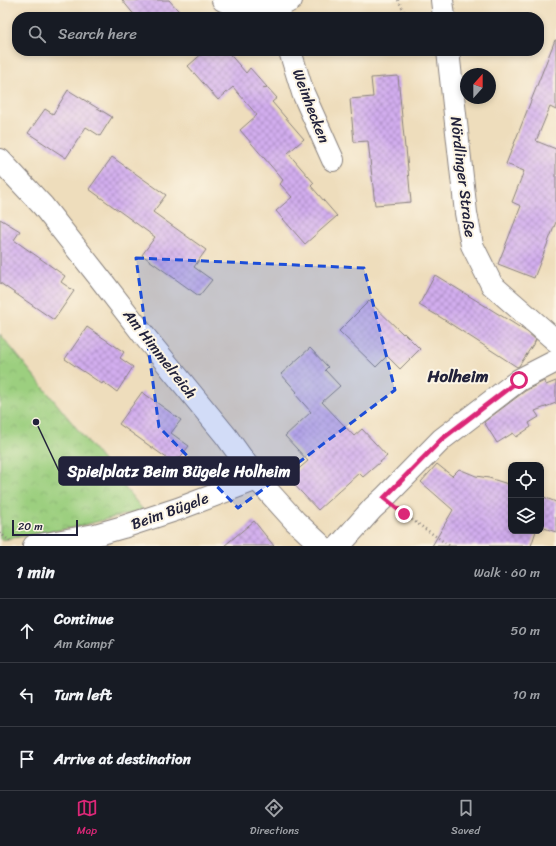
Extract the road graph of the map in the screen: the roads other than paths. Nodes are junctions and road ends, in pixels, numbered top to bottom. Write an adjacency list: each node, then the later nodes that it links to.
1 (223, 0): 3 (street)
2 (442, 0): 4 (street)
3 (283, 8)
4 (443, 12)
5 (292, 56): 8 (street, Weinhecken)
6 (449, 56): 9 (street, Nördlinger Straße)
7 (0, 160): 11 (street, Am Himmelreich)
8 (332, 160)
9 (556, 341)
10 (556, 361): 14 (street)
11 (257, 478): 12 (street, Beim Bügele); 13 (street, Am Himmelreich)
12 (34, 546)
13 (322, 546)
14 (339, 546)

